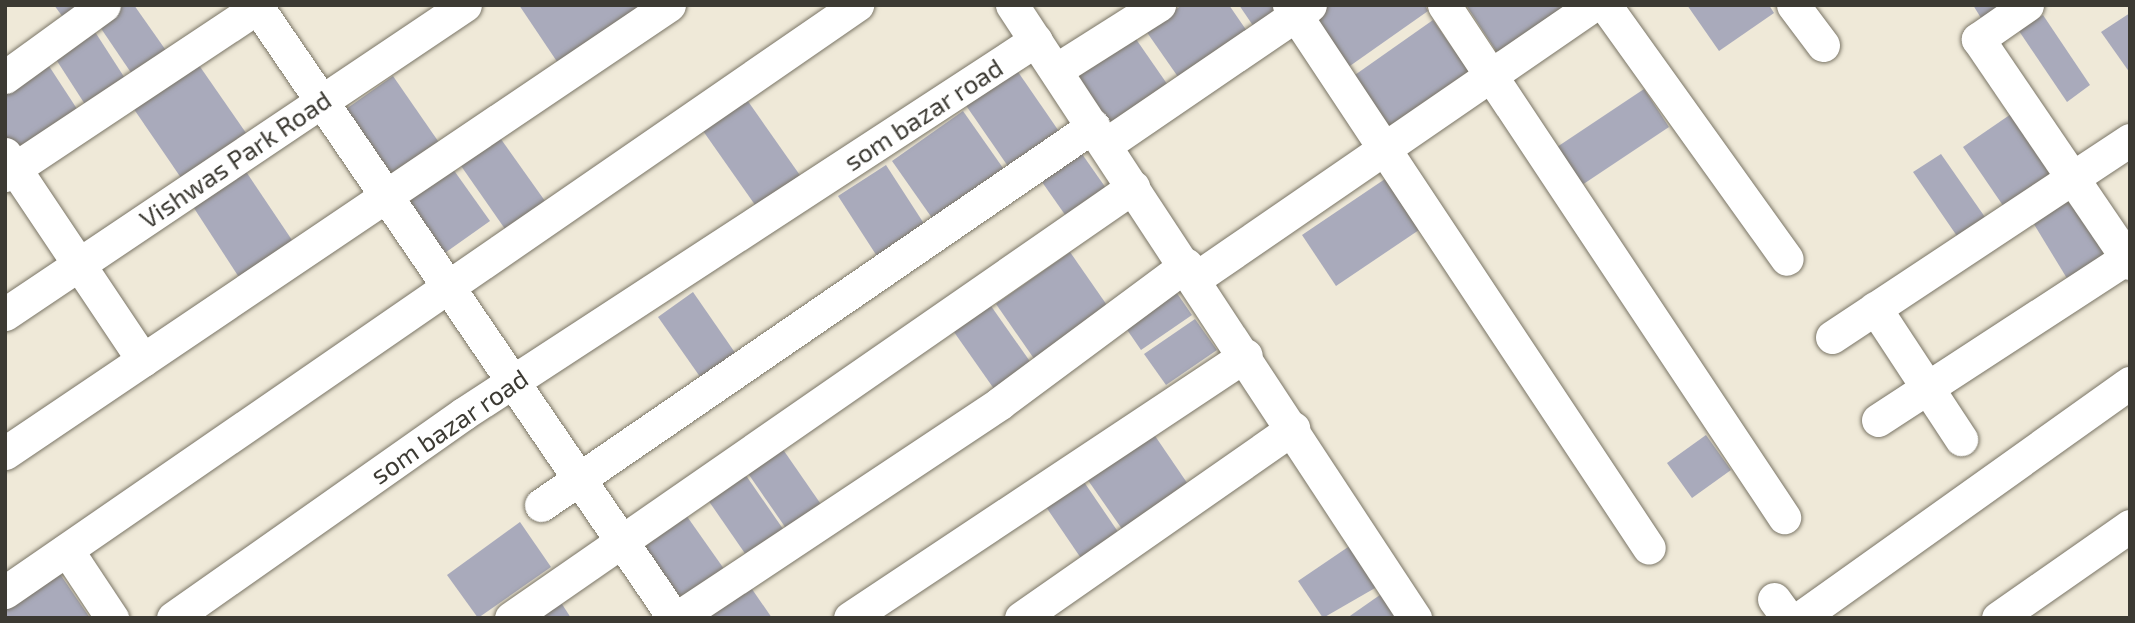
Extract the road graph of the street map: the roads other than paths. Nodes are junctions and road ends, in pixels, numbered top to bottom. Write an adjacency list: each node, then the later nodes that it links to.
1 (104, 5): 18 (street)
2 (465, 5): 19 (street, Vishwas Park Road)
3 (669, 5): 26 (street)
4 (857, 5): 31 (street)
5 (1012, 5): 14 (street)
6 (1159, 5): 16 (street)
7 (1444, 5): 17 (street)
8 (1593, 5): 17 (street)
9 (1605, 5): 27 (street)
10 (1793, 5): 15 (street)
11 (2027, 5): 24 (street)
12 (258, 6): 19 (street); 23 (street)
13 (1298, 9): 20 (street); 22 (street)
14 (1036, 40): 16 (street); 37 (street, som bazar road)
15 (1823, 45)
16 (1056, 70): 20 (street)
17 (1490, 76): 22 (street); 46 (street)
18 (5, 77)
19 (323, 100): 26 (street); 29 (street, Vishwas Park Road)
20 (1099, 136): 25 (street); 44 (street)
21 (2130, 140): 24 (street)
22 (1380, 151): 30 (street); 49 (street)
23 (9, 166): 29 (street)
24 (2073, 180): 28 (street); 32 (street)
25 (1133, 187): 30 (street); 48 (street)
26 (388, 198): 31 (street); 36 (street)
27 (1787, 259)
28 (2129, 259): 39 (street)
29 (81, 263): 33 (street, Vishwas Park Road); 36 (street)
30 (1191, 271): 35 (street); 56 (street)
31 (450, 284): 37 (street); 50 (street)
32 (1875, 309): 34 (street); 39 (street)
33 (5, 314)
34 (1832, 337)
35 (1246, 355): 41 (street); 57 (street)
36 (143, 360): 43 (street)
37 (514, 381): 44 (street); 54 (street, som bazar road)
38 (2130, 383): 52 (street)
39 (1928, 387): 40 (street); 42 (street)
40 (1878, 420)
41 (1293, 428): 58 (street); 59 (street)
42 (1961, 439)
43 (5, 453)
44 (583, 476): 45 (street); 48 (street)
45 (541, 505)
46 (1784, 517)
47 (2130, 526): 60 (street)
48 (625, 540): 55 (street); 56 (street)
49 (1649, 548)
50 (67, 550): 51 (street); 53 (street)
51 (5, 592)
52 (1788, 612)
53 (112, 618)
54 (173, 618)
55 (511, 618)
56 (676, 618)
57 (850, 618)
58 (1021, 618)
59 (1415, 618)
60 (1998, 618)

